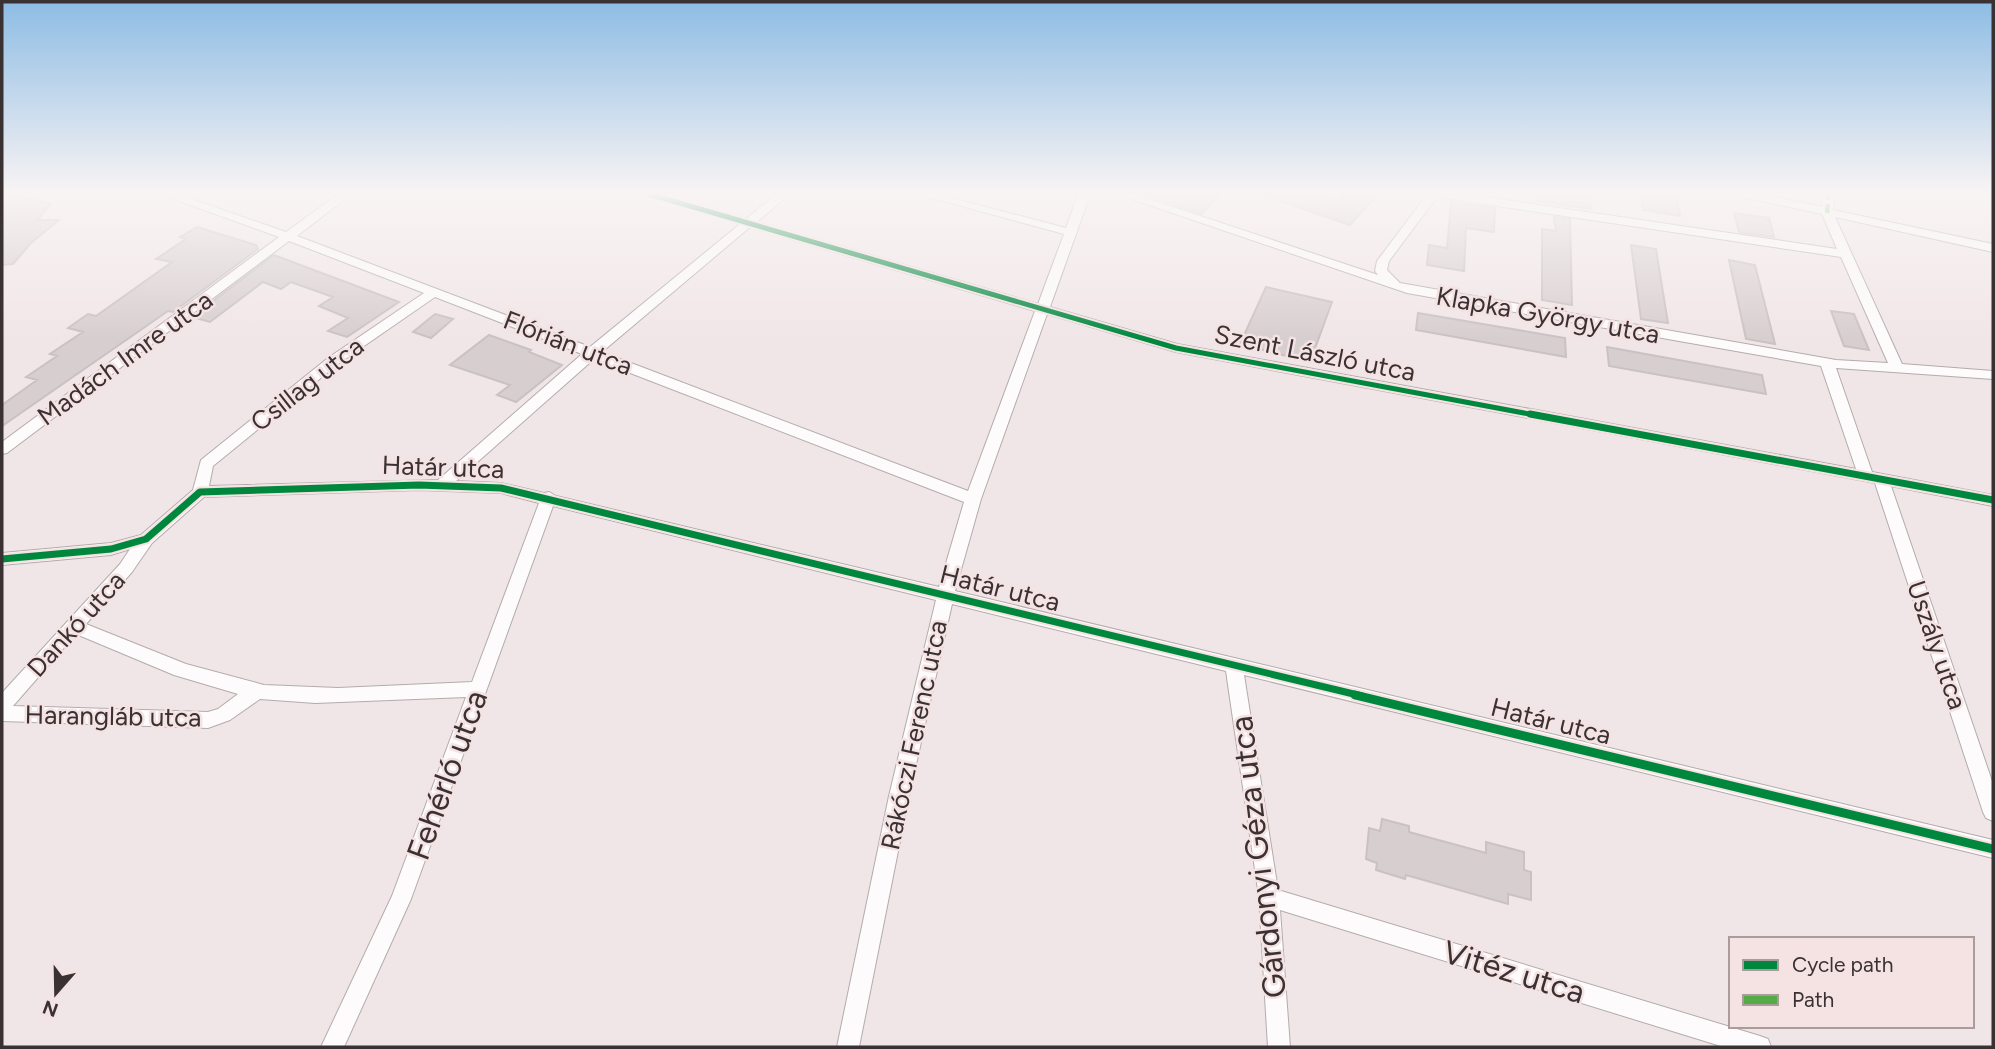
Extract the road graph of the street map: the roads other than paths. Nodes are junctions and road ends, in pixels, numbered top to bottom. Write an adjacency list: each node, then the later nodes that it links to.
1 (284, 241): 20 (street, Madách Imre utca)
2 (299, 241): 14 (street, Flórián utca)
3 (725, 241): 16 (street)
4 (811, 241): 15 (street, Szent László utca)
5 (1066, 241): 15 (street, Rákóczi Ferenc utca)
6 (1263, 241): 13 (street, Klapka György utca)
7 (1398, 241): 13 (street)
8 (1760, 241): 12 (street)
9 (1840, 241): 12 (street)
10 (1960, 241): 11 (street)
11 (1993, 248)
12 (1846, 254): 18 (street)
13 (1398, 286): 17 (street, Klapka György utca)
14 (434, 292): 16 (street, Flórián utca); 23 (street, Csillag utca)
15 (1044, 310): 21 (street, Szent László utca); 25 (street, Rákóczi Ferenc utca)
16 (593, 352): 22 (street); 25 (street, Flórián utca)
17 (1827, 363): 18 (street, Klapka György utca); 21 (street, Uszály utca)
18 (1898, 370): 19 (street, Klapka György utca)
19 (1993, 375)
20 (2, 449)
21 (1873, 478): 26 (street, Szent László utca); 36 (street, Uszály utca)
22 (441, 486): 23 (street, Határ utca); 24 (street, Határ utca)
23 (200, 492): 27 (street)
24 (549, 497): 29 (street, Határ utca); 32 (street, Fehérló utca)
25 (973, 499): 29 (street, Rákóczi Ferenc utca)
26 (1993, 500)
27 (146, 539): 28 (street); 30 (street, Dankó utca)
28 (2, 559)
29 (945, 596): 31 (street, Határ utca); 40 (street, Rákóczi Ferenc utca)
30 (74, 626): 33 (street, Harangláb utca); 34 (street, Dankó utca)
31 (1234, 667): 37 (street, Határ utca); 38 (street, Gárdonyi Géza utca)
32 (478, 689): 33 (street, Harangláb utca); 39 (street, Fehérló utca)
33 (258, 690): 35 (street, Harangláb utca)
34 (2, 705)
35 (2, 713)
36 (1993, 812)
37 (1993, 849)
38 (1269, 897): 41 (street, Gárdonyi Géza utca); 42 (street, Vitéz utca)
39 (332, 1047)
40 (848, 1047)
41 (1279, 1047)
42 (1759, 1047)

